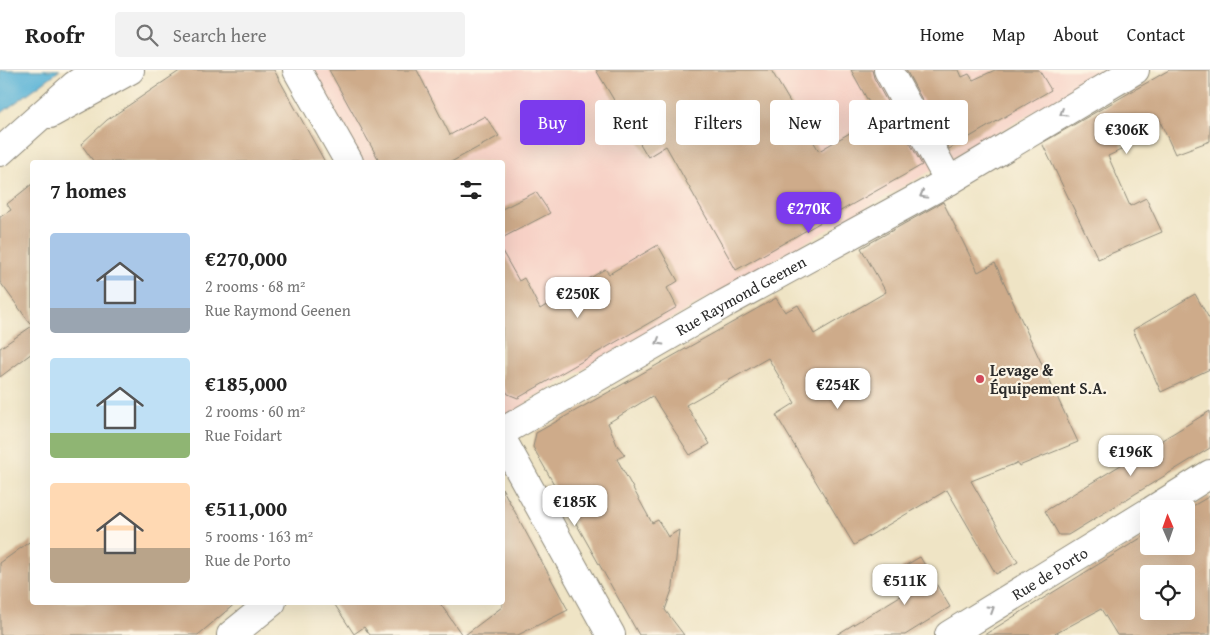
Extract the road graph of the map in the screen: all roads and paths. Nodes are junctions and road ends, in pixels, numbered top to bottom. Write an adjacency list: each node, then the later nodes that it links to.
1 (98, 70): 6 (street)
2 (130, 70): 6 (street)
3 (297, 70): 8 (street)
4 (888, 70): 9 (street)
5 (1135, 70): 9 (street, Rue Raymond Geenen, one-way to 9)
6 (33, 124): 7 (street)
7 (0, 152)
8 (348, 160)
9 (949, 181): 10 (street, Rue Raymond Geenen, one-way to 10)
10 (505, 430)
11 (505, 444): 17 (street)
12 (1210, 474): 13 (street)
13 (1168, 500)
14 (1140, 518): 18 (street, Rue de Porto, one-way to 14)
15 (268, 605): 16 (street)
16 (231, 635)
17 (611, 635)
18 (949, 635)

